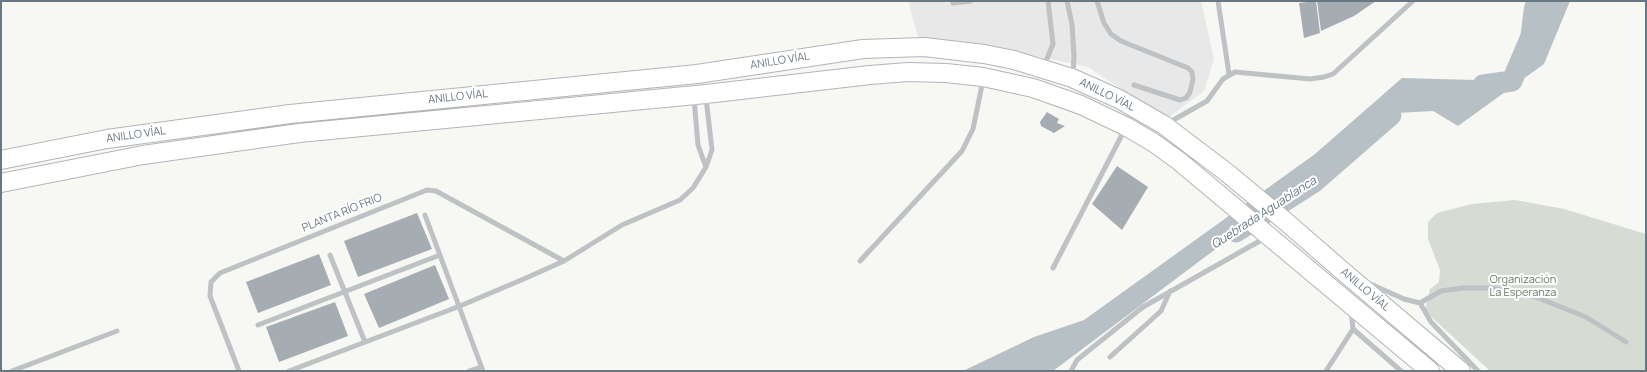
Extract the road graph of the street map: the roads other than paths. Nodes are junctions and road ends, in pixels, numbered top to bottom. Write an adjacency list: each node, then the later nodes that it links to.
1 (971, 1): 7 (lane)
2 (1048, 1): 8 (lane)
3 (1067, 1): 11 (lane)
4 (1097, 1): 12 (lane)
5 (1218, 1): 9 (lane)
6 (1413, 1): 9 (lane)
7 (953, 3)
8 (1043, 68): 11 (highway, ANILLO VÍAL); 16 (highway, ANILLO VÍAL)
9 (1229, 74): 14 (lane)
10 (983, 77): 13 (highway, ANILLO VÍAL); 15 (highway, ANILLO VÍAL); 24 (lane)
11 (1072, 78): 14 (highway, ANILLO VÍAL)
12 (1134, 85)
13 (700, 95): 17 (lane); 17 (lane); 18 (highway, ANILLO VÍAL)
14 (1164, 125): 26 (highway, ANILLO VÍAL)
15 (1127, 127): 20 (highway, ANILLO VÍAL); 25 (lane)
16 (1, 160)
17 (706, 167): 23 (lane)
18 (1, 183)
19 (425, 215): 22 (lane)
20 (1267, 234): 28 (lane); 30 (highway, ANILLO VÍAL)
21 (330, 254): 27 (lane)
22 (440, 255): 27 (lane); 31 (lane)
23 (564, 260): 31 (lane); 40 (lane, PLANTA RÍO FRIO)
24 (860, 262)
25 (1053, 268)
26 (1345, 273): 29 (lane); 47 (highway, ANILLO VÍAL)
27 (344, 291): 32 (lane); 35 (lane)
28 (1170, 291): 37 (lane); 43 (lane)
29 (1420, 303): 36 (lane); 48 (lane)
30 (1350, 304): 33 (lane); 46 (highway, ANILLO VÍAL)
31 (460, 306): 35 (lane); 38 (lane)
32 (258, 325)
33 (1353, 329): 44 (lane); 45 (lane)
34 (117, 331): 39 (lane)
35 (365, 342): 41 (lane)
36 (1626, 342)
37 (1110, 357)
38 (482, 369): 42 (lane)
39 (12, 371)
40 (239, 371)
41 (289, 371)
42 (469, 371)
43 (1071, 371)
44 (1326, 371)
45 (1401, 371)
46 (1430, 371)
47 (1461, 371)
48 (1478, 371)

